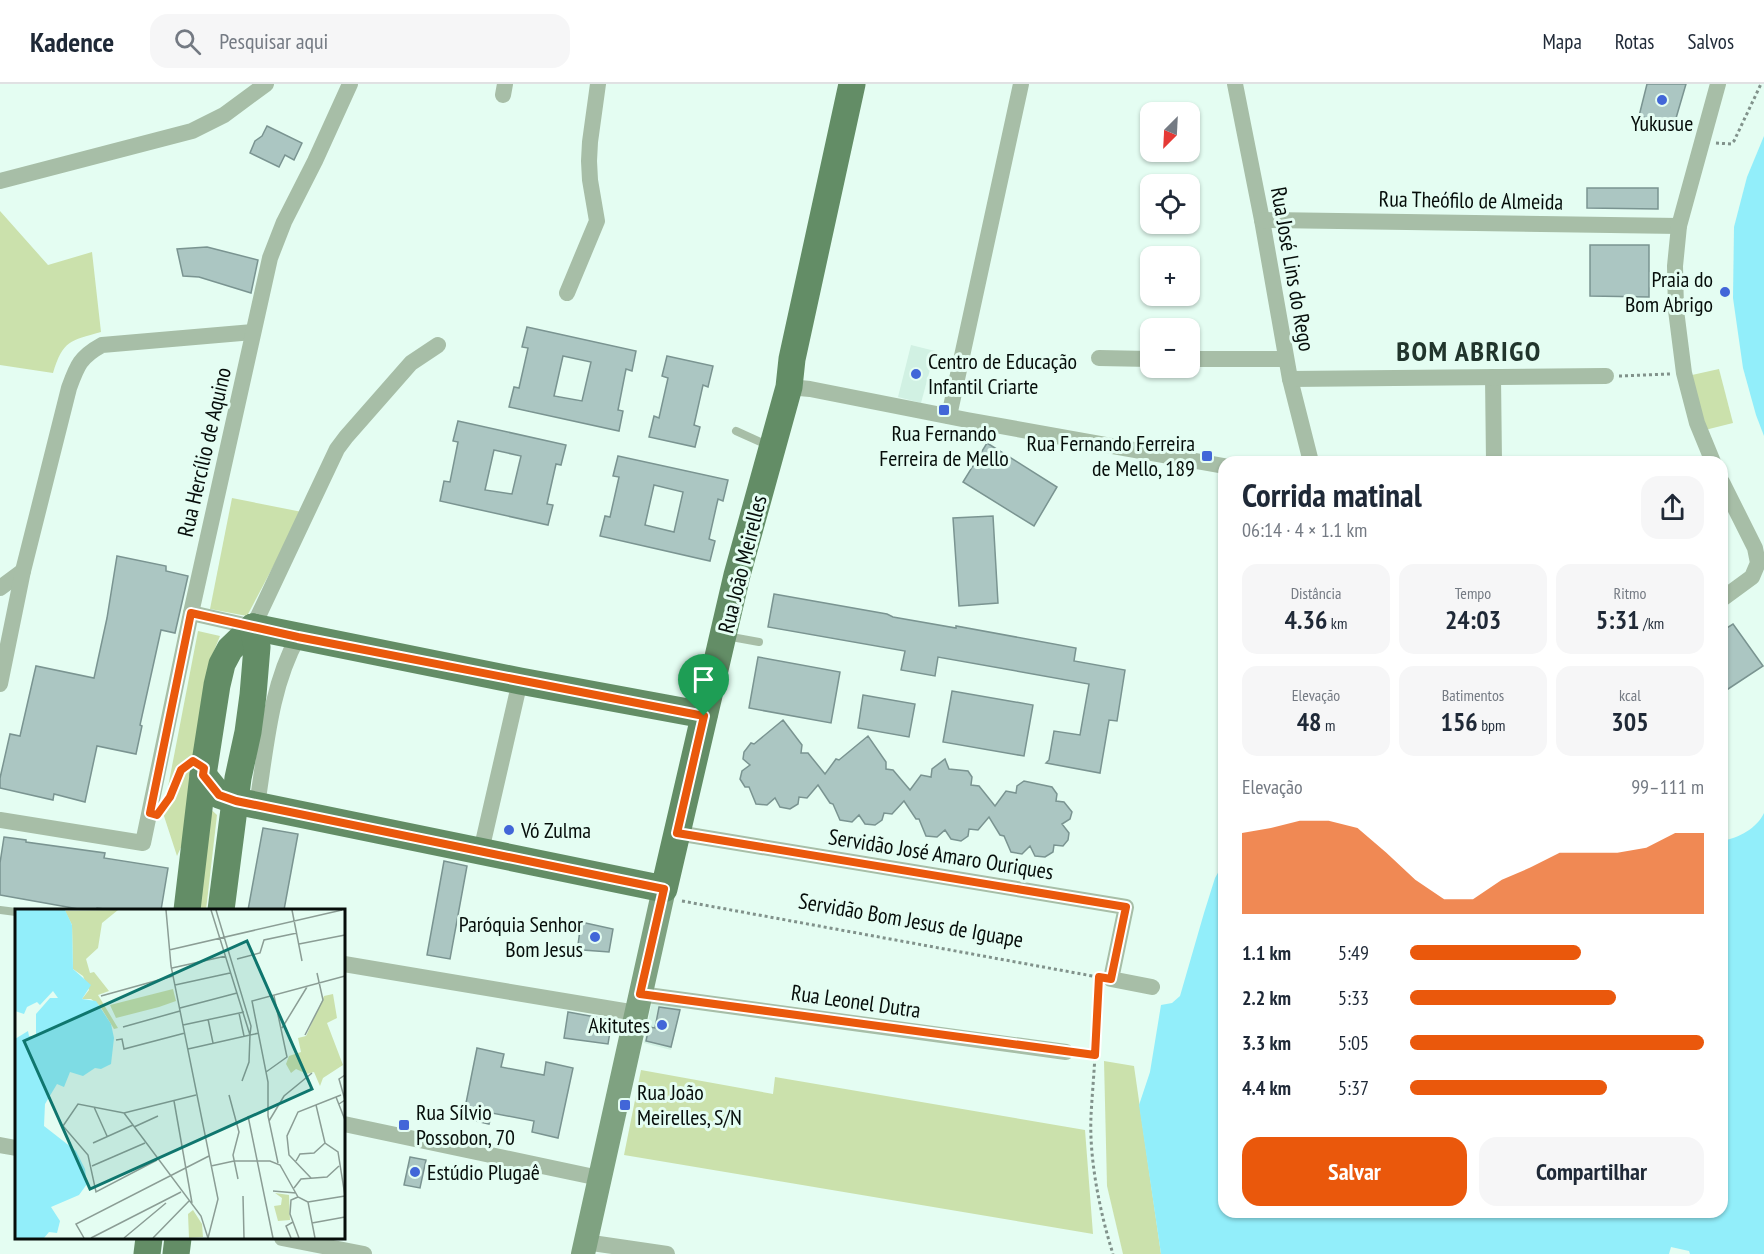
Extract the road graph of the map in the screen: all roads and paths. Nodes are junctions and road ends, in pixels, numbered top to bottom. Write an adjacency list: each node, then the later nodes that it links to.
1 (266, 84): 10 (street)
2 (350, 84): 14 (street, Rua Hercílio de Aquino)
3 (598, 84): 13 (street)
4 (852, 84): 24 (main road, Rua João Meirelles)
5 (1021, 84): 25 (street)
6 (1235, 84): 11 (street, Rua José Lins do Rego)
7 (1718, 84): 9 (street)
8 (1761, 84): 9 (path)
9 (1703, 140): 12 (street)
10 (0, 181)
11 (1262, 220): 12 (street, Rua Theófilo de Almeida); 19 (street, Rua José Lins do Rego)
12 (1679, 226): 20 (street)
13 (567, 293)
14 (253, 332): 33 (street); 36 (street, Rua Hercílio de Aquino)
15 (438, 345): 37 (street)
16 (1099, 358): 17 (street)
17 (1140, 358)
18 (1200, 359): 19 (street)
19 (1286, 359): 23 (street, Rua José Lins do Rego)
20 (1684, 374): 21 (path); 30 (street)
21 (1605, 376): 22 (street)
22 (1492, 377): 23 (street); 29 (street)
23 (1290, 379): 28 (street, Rua José Lins do Rego)
24 (789, 387): 25 (street); 27 (main road, Rua João Meirelles)
25 (949, 416): 31 (street)
26 (736, 431): 27 (lane)
27 (772, 447): 39 (main road, Rua João Meirelles)
28 (1309, 456)
29 (1494, 456)
30 (1711, 456)
31 (1218, 465)
32 (1728, 494): 35 (street)
33 (24, 571): 34 (street); 38 (street)
34 (0, 588)
35 (1728, 595)
36 (191, 613): 37 (street); 47 (street, Rua Hercílio de Aquino)
37 (253, 627): 40 (main road); 45 (main road); 46 (main road)
38 (4, 632): 43 (street)
39 (723, 636): 41 (lane); 44 (main road, Rua João Meirelles)
40 (298, 637): 42 (main road); 46 (street)
41 (759, 642)
42 (520, 681): 44 (main road); 50 (street)
43 (0, 684)
44 (704, 716): 49 (main road, Rua João Meirelles)
45 (204, 771): 46 (main road); 47 (path); 52 (main road)
46 (247, 803): 50 (main road); 53 (main road)
47 (150, 813): 48 (street, Rua Hercílio de Aquino)
48 (0, 820)
49 (677, 833): 51 (main road, Rua João Meirelles); 57 (street, Servidão José Amaro Ouriques)
50 (481, 851): 51 (main road)
51 (663, 893): 57 (path, Servidão Bom Jesus de Iguape); 59 (main road, Rua João Meirelles)
52 (186, 909)
53 (221, 909)
54 (0, 910): 55 (lane)
55 (15, 912)
56 (345, 964): 59 (street, Rua Leonel Dutra)
57 (1105, 978): 58 (street); 61 (path)
58 (1152, 987)
59 (638, 1003): 60 (street, Rua Leonel Dutra); 65 (main road, Rua João Meirelles)
60 (1066, 1052): 61 (path)
61 (1095, 1055): 74 (path)
62 (345, 1124): 65 (street)
63 (0, 1144): 64 (street)
64 (15, 1148)
65 (598, 1178): 69 (main road, Rua João Meirelles)
66 (149, 1239): 70 (main road)
67 (178, 1239): 71 (main road)
68 (287, 1239): 72 (street)
69 (584, 1248): 73 (street)
70 (147, 1254)
71 (177, 1254)
72 (364, 1254)
73 (667, 1254)
74 (1113, 1254)

